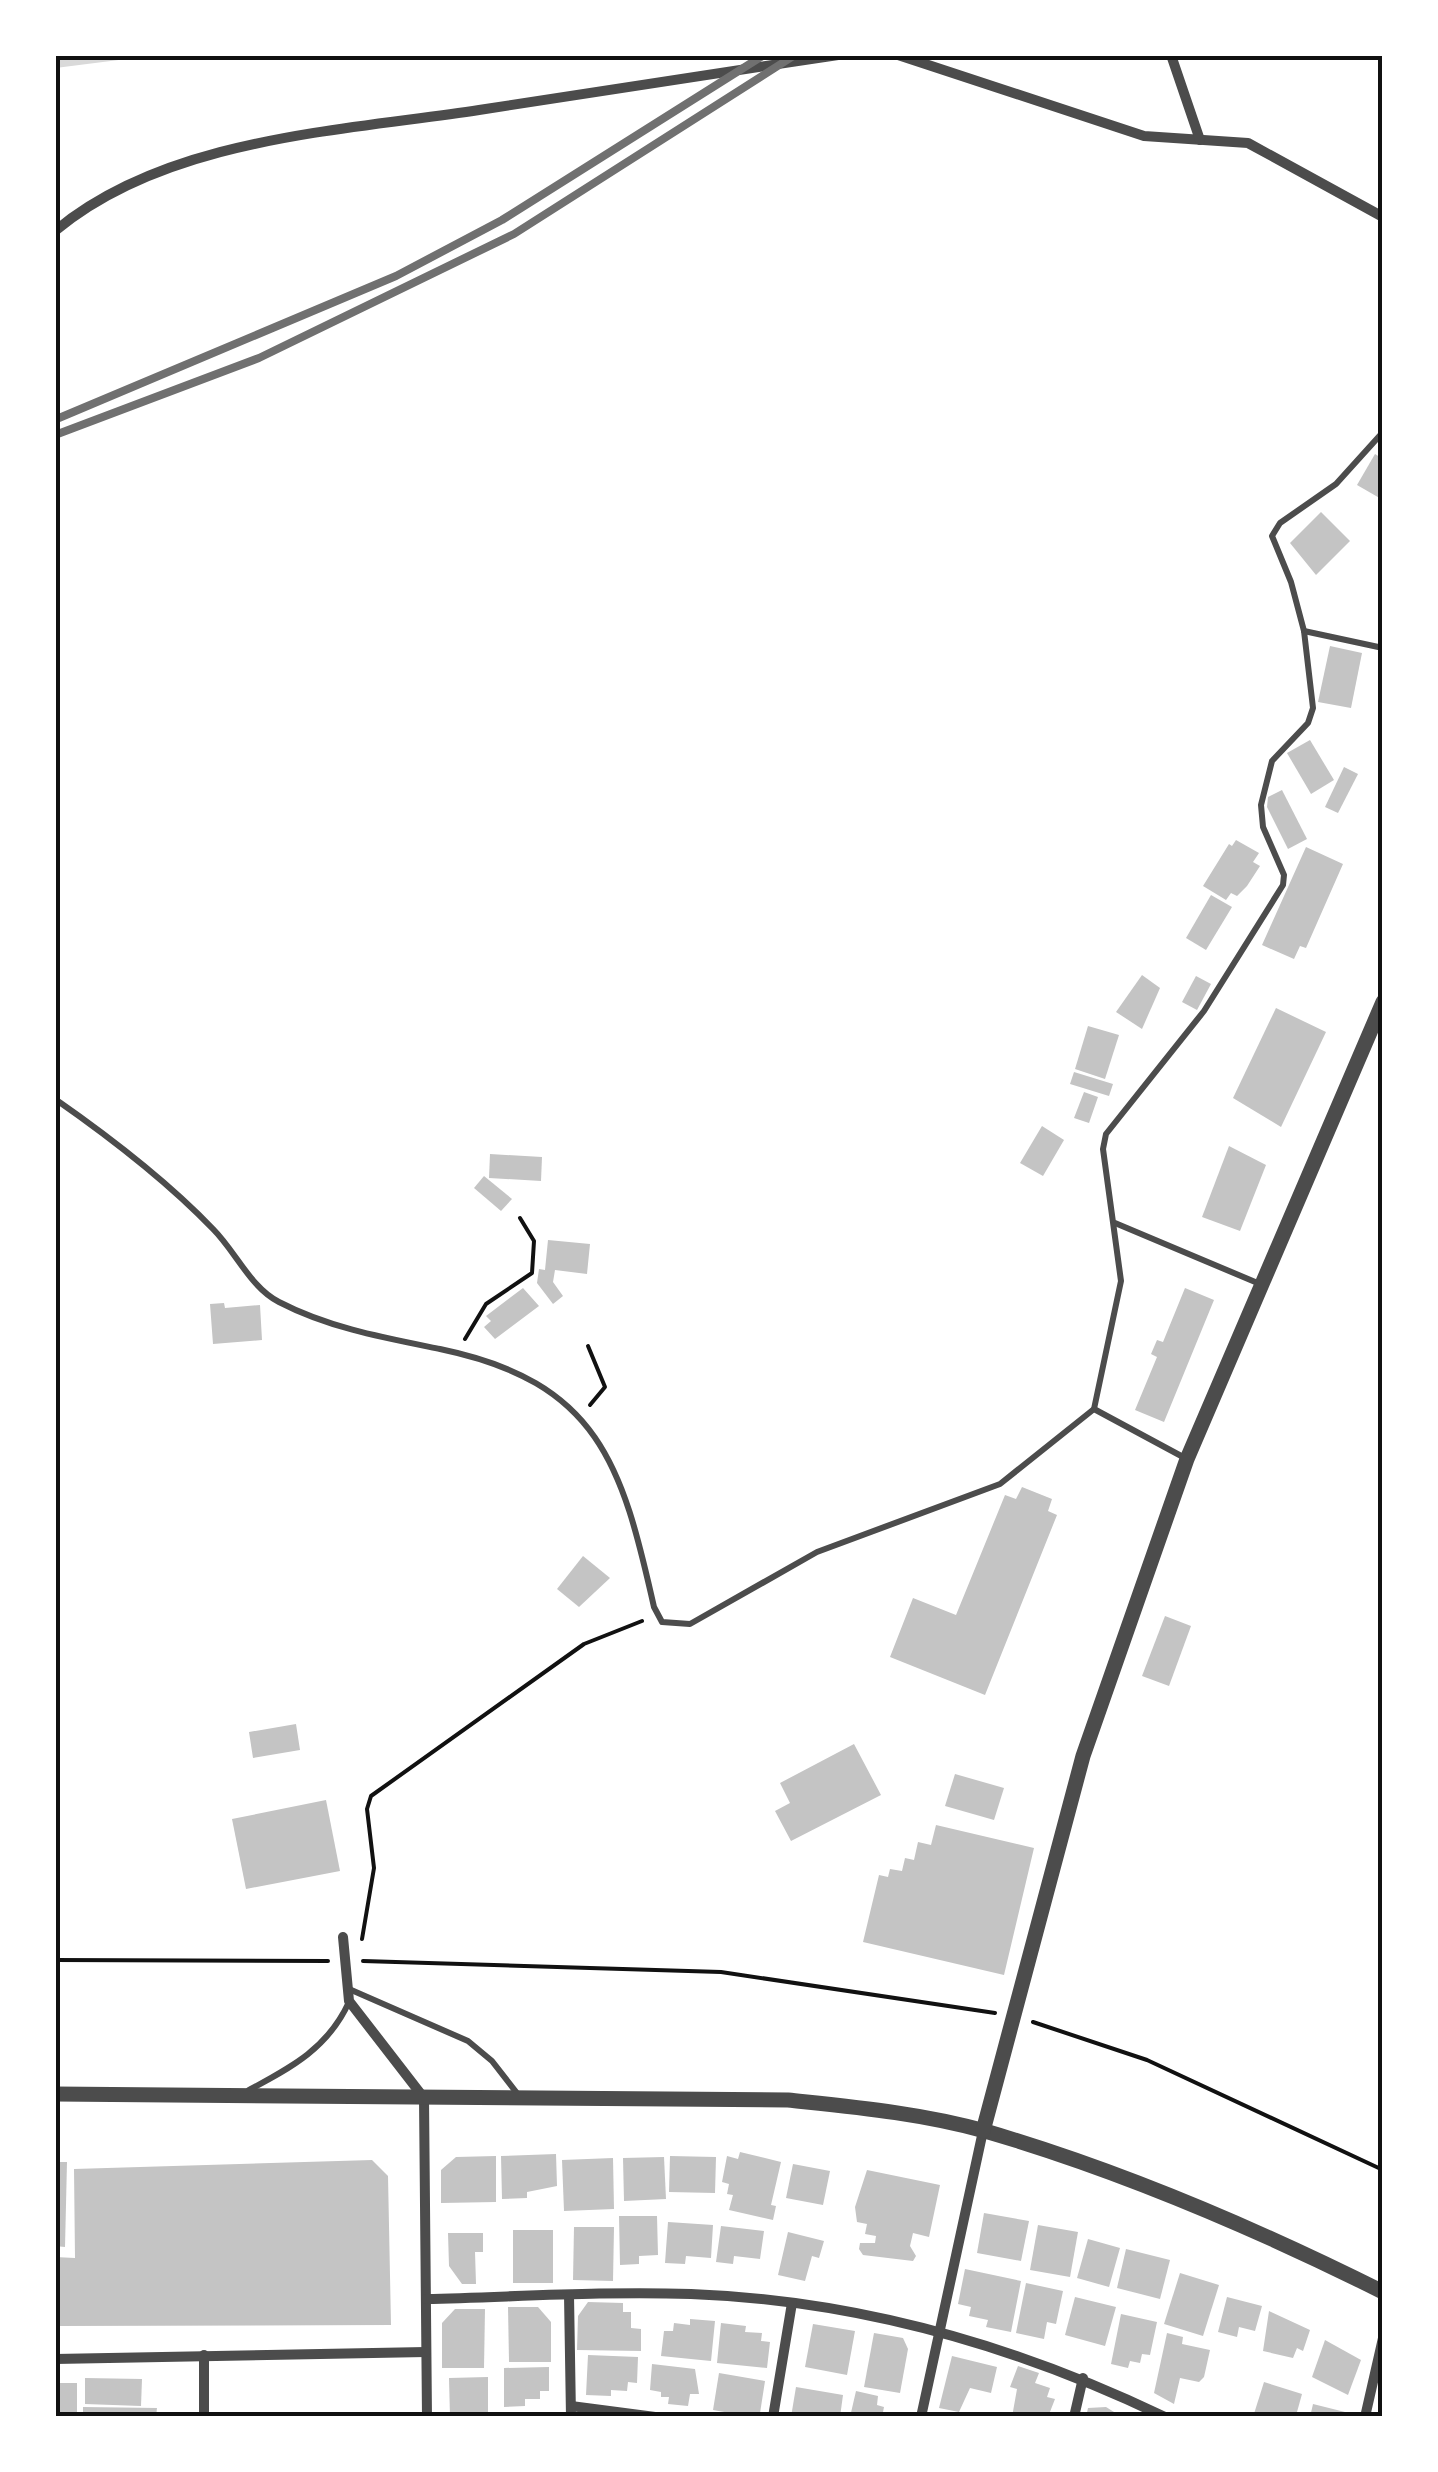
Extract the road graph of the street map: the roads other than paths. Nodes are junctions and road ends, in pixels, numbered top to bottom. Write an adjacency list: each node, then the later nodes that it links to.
1 (838, 55): 6 (street)
2 (898, 55): 4 (street)
3 (1171, 55): 4 (street)
4 (1200, 140): 5 (street)
5 (1383, 217)
6 (55, 231)
7 (1383, 432): 8 (lane)
8 (1304, 631): 9 (lane); 12 (lane)
9 (1383, 648)
10 (1383, 1002): 13 (street)
11 (55, 1098): 14 (lane)
12 (1114, 1222): 13 (lane); 14 (lane)
13 (1262, 1284): 15 (street)
14 (1094, 1408): 15 (lane)
15 (1187, 1459): 22 (street)
16 (343, 1938): 17 (street)
17 (348, 1994): 19 (lane); 20 (street); 21 (lane)
18 (55, 2094): 19 (street)
19 (236, 2097): 20 (street)
20 (424, 2098): 21 (street); 25 (street)
21 (520, 2098): 22 (street)
22 (983, 2131): 23 (street); 27 (street)
23 (1383, 2292)
24 (569, 2295): 25 (street); 26 (street); 33 (street)
25 (426, 2299): 29 (street)
26 (792, 2303): 27 (street); 37 (street)
27 (939, 2332): 32 (street); 38 (street)
28 (1383, 2338): 41 (street)
29 (426, 2352): 30 (street); 35 (street)
30 (204, 2355): 31 (street); 34 (street)
31 (55, 2359)
32 (1084, 2378): 39 (street); 40 (street)
33 (571, 2412): 36 (street)
34 (204, 2417)
35 (427, 2417)
36 (655, 2417)
37 (773, 2417)
38 (921, 2417)
39 (1074, 2417)
40 (1166, 2417)
41 (1365, 2417)

